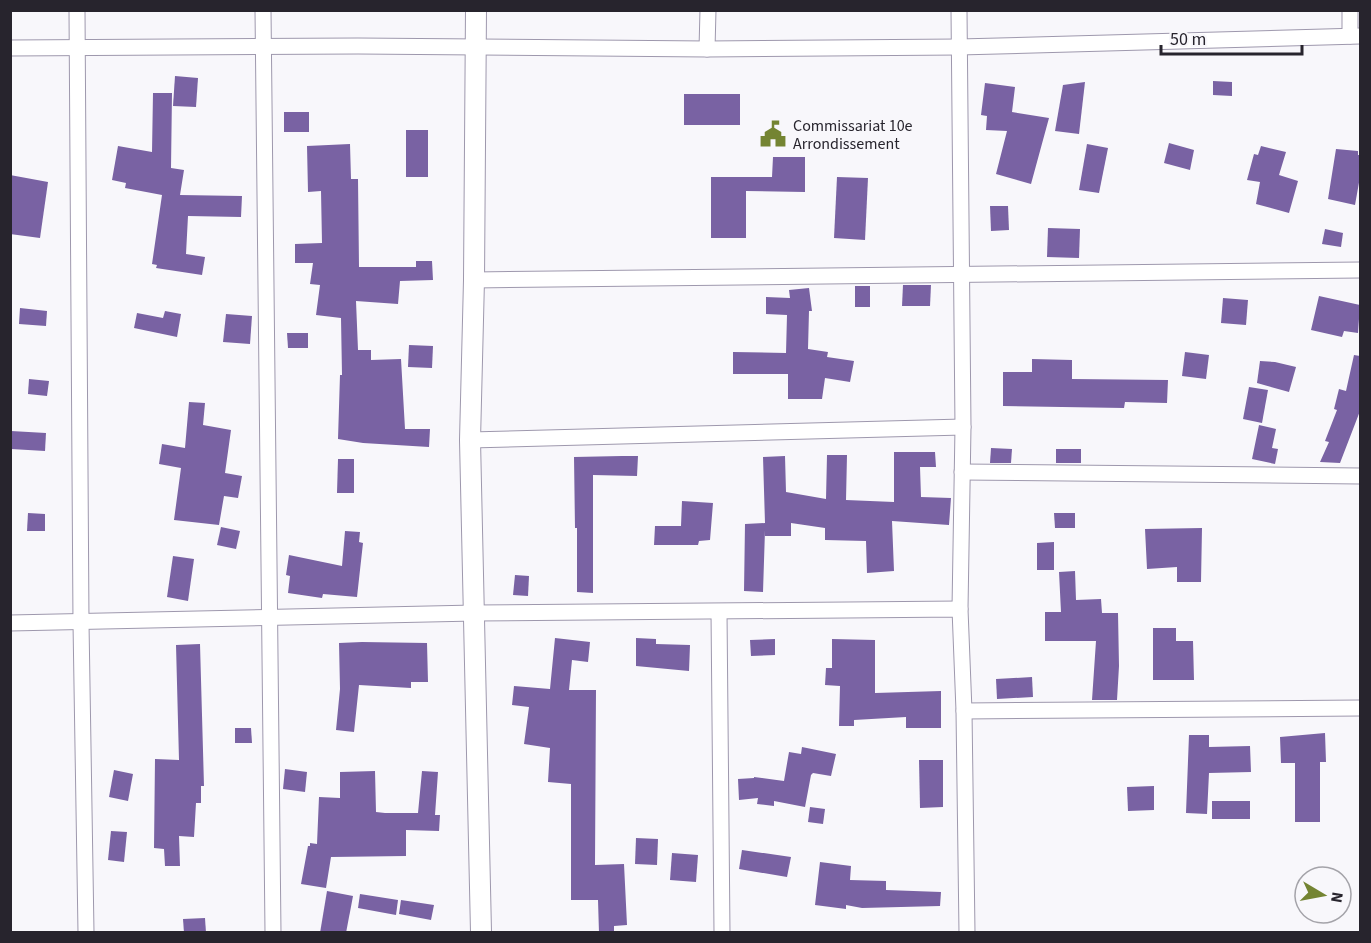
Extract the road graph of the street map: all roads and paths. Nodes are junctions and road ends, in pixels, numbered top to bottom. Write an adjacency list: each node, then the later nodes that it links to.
1 (77, 10): 8 (street)
2 (263, 10): 9 (street)
3 (476, 10): 10 (street)
4 (708, 10): 13 (street)
5 (959, 10): 11 (street)
6 (1350, 10): 7 (street)
7 (1355, 36): 11 (street)
8 (77, 46): 9 (street); 12 (street); 26 (street)
9 (263, 46): 10 (street); 24 (street)
10 (476, 46): 13 (street); 16 (street)
11 (959, 47): 13 (street); 15 (street)
12 (10, 48)
13 (708, 49)
14 (1360, 270): 15 (street)
15 (960, 273): 16 (street); 17 (street)
16 (474, 280): 18 (street)
17 (963, 427): 18 (street); 19 (street)
18 (470, 440): 23 (street)
19 (962, 472): 20 (street); 21 (street)
20 (1360, 476)
21 (960, 609): 22 (street); 28 (street)
22 (719, 612): 23 (street); 32 (street)
23 (475, 613): 24 (street); 31 (street)
24 (268, 617): 26 (street); 30 (street)
25 (10, 623): 26 (street)
26 (81, 623): 29 (street)
27 (1360, 708): 28 (street)
28 (964, 711): 33 (street)
29 (86, 933)
30 (273, 933)
31 (481, 933)
32 (722, 933)
33 (967, 933)

